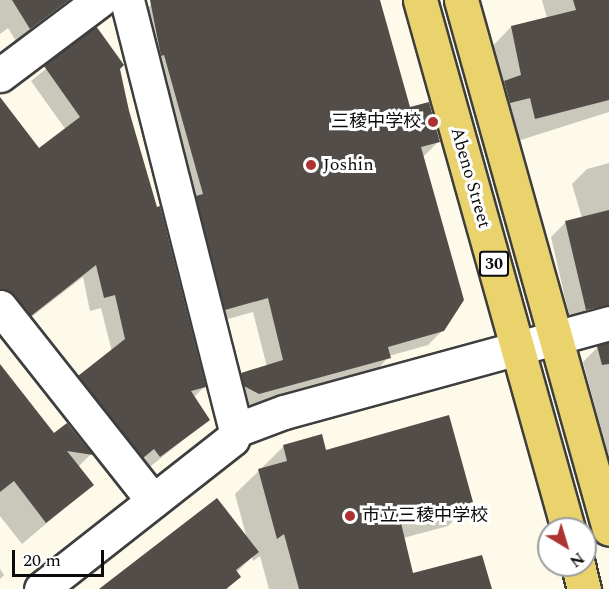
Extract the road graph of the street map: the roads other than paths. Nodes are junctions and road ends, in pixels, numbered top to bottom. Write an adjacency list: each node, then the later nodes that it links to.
1 (100, 0): 5 (street)
2 (127, 0): 10 (street)
3 (420, 0): 9 (main road, Abeno Street / 30)
4 (461, 0): 8 (main road, 30)
5 (0, 75)
6 (4, 321): 11 (street)
7 (609, 323): 8 (street)
8 (555, 339): 9 (street); 13 (main road, 30)
9 (518, 350): 10 (street); 12 (main road, Abeno Street / 30)
10 (236, 430): 11 (street)
11 (153, 501): 14 (street)
12 (565, 517)
13 (609, 529)
14 (41, 589)

